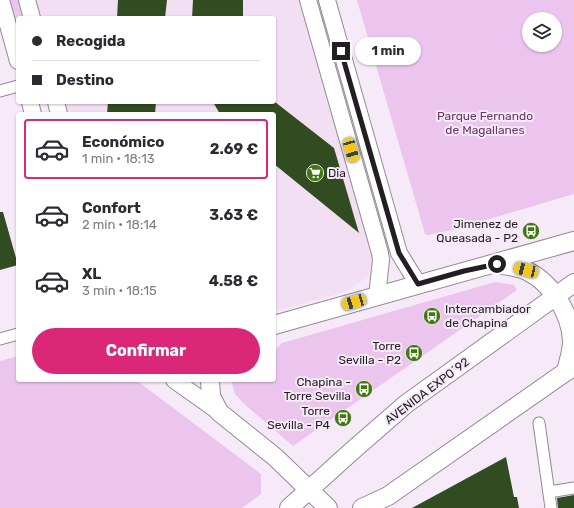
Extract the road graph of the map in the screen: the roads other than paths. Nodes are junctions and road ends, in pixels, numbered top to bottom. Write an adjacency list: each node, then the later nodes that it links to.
1 (0, 0): 6 (street)
2 (27, 0): 5 (street)
3 (308, 0): 13 (street)
4 (327, 0): 12 (street)
5 (31, 16)
6 (16, 54)
7 (16, 87): 8 (street)
8 (0, 91)
9 (574, 241): 10 (main road)
10 (497, 264): 12 (main road); 14 (main road)
11 (574, 283): 14 (main road, AVENIDA EXPO´92)
12 (418, 284): 13 (main road)
13 (377, 296): 15 (main road)
14 (555, 296): 18 (main road); 24 (main road, AVENIDA EXPO´92)
15 (276, 324)
16 (16, 335): 17 (street)
17 (0, 339)
18 (570, 369): 26 (main road)
19 (177, 382): 21 (street)
20 (210, 382): 21 (main road)
21 (219, 412): 24 (main road)
22 (538, 423): 25 (street)
23 (574, 488): 25 (street)
24 (309, 490): 27 (main road, AVENIDA EXPO´92); 28 (main road)
25 (549, 492): 30 (street)
26 (387, 502): 29 (main road)
27 (289, 508)
28 (328, 508)
29 (362, 508)
30 (551, 508)

